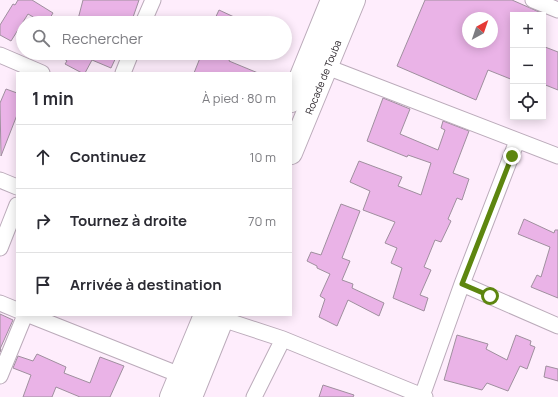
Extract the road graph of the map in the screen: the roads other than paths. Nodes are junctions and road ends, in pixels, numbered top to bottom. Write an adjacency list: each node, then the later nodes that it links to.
1 (153, 0): 6 (street)
2 (332, 0): 12 (main road, Rocade de Touba)
3 (354, 0): 9 (main road, Rocade de Touba)
4 (533, 0): 5 (street)
5 (558, 10)
6 (146, 16)
7 (0, 55): 10 (street)
8 (128, 60): 11 (street)
9 (327, 67): 13 (street); 14 (main road, Rocade de Touba)
10 (40, 72)
11 (123, 72)
12 (292, 99)
13 (517, 141): 15 (street); 20 (street)
14 (292, 151)
15 (558, 156)
16 (0, 180): 17 (street)
17 (16, 187)
18 (16, 208): 19 (street)
19 (0, 248)
20 (462, 284): 26 (street); 30 (street)
21 (0, 303): 22 (street)
22 (16, 310)
23 (25, 316): 28 (street)
24 (32, 316): 29 (street)
25 (217, 316): 27 (street); 29 (main road); 32 (main road)
26 (558, 326)
27 (283, 339): 30 (street); 33 (street)
28 (0, 375)
29 (180, 375): 31 (main road)
30 (424, 396)
31 (171, 397)
32 (191, 397)
33 (254, 397)

